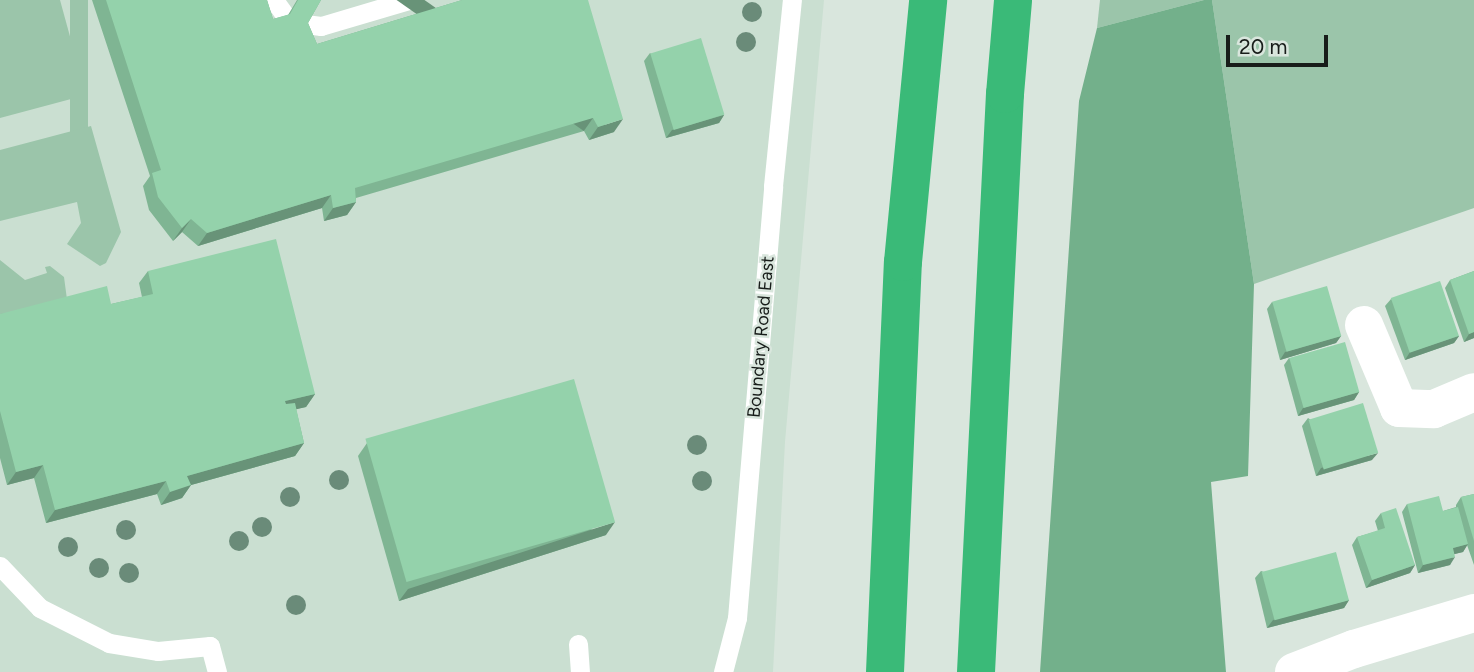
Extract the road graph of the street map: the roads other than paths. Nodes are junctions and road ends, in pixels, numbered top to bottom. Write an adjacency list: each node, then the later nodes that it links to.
1 (274, 0): 2 (lane)
2 (409, 0)
3 (792, 0): 13 (lane, Boundary Road East)
4 (928, 0): 14 (highway)
5 (1013, 0): 15 (highway)
6 (1364, 325): 7 (street)
7 (1474, 392)
8 (0, 566): 11 (lane)
9 (1474, 613): 16 (street)
10 (578, 644): 12 (lane)
11 (217, 672)
12 (580, 672)
13 (723, 672)
14 (886, 672)
15 (976, 672)
16 (1294, 672)

